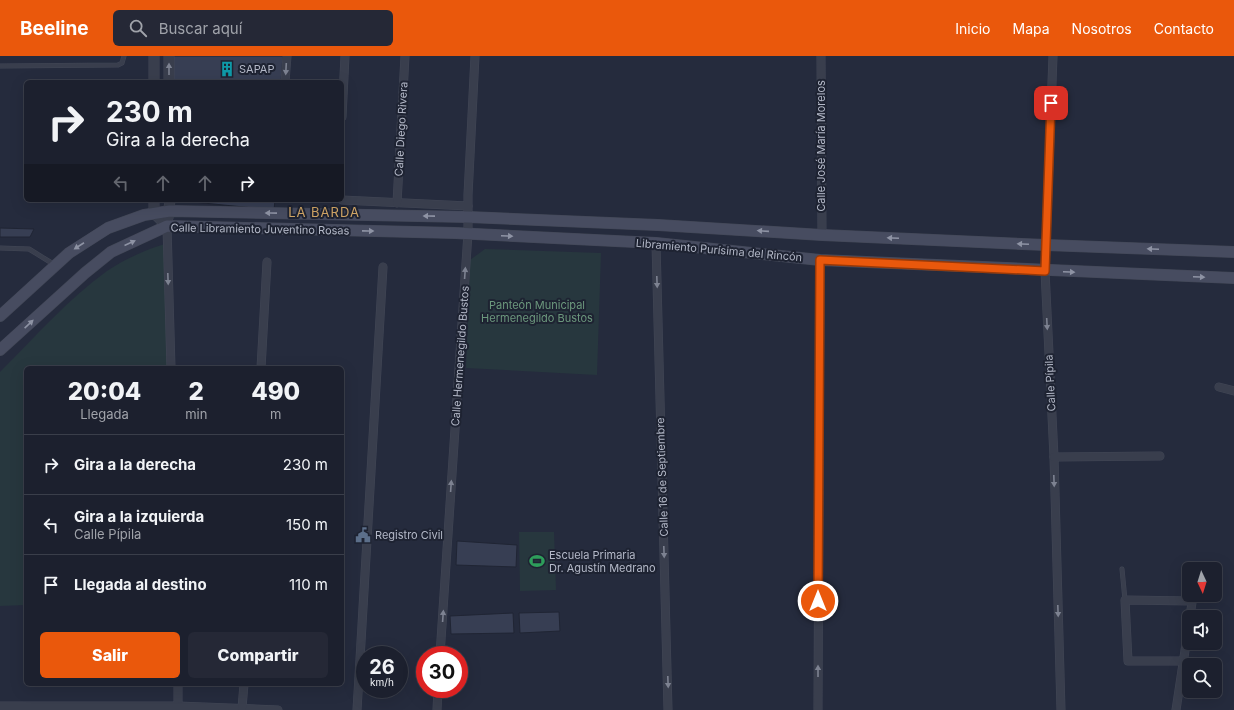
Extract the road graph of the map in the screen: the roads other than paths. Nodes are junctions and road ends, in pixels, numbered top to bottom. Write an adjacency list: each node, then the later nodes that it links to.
1 (124, 56): 10 (lane)
2 (154, 56): 11 (street)
3 (169, 56): 12 (street, one-way to 3)
4 (287, 56): 13 (street, one-way to 13)
5 (345, 56): 14 (street)
6 (405, 56): 17 (street, Calle Diego Rivera)
7 (475, 56): 19 (street, Calle Hermenegildo Bustos)
8 (821, 56): 23 (street, Calle José María Morelos)
9 (1053, 56): 25 (street, Calle Pípila)
10 (0, 66)
11 (154, 80)
12 (169, 80)
13 (285, 80)
14 (344, 80)
15 (344, 200): 17 (street)
16 (154, 202): 20 (street)
17 (397, 203): 19 (street)
18 (170, 205): 19 (main road, Calle Libramiento Juventino Rosas, one-way to 18); 20 (main road, Calle Libramiento Juventino Rosas); 21 (street)
19 (468, 212): 22 (street, Calle Hermenegildo Bustos); 23 (main road, Libramiento Purísima del Rincón, one-way to 19)
20 (154, 213): 21 (street); 30 (main road, Calle Libramiento Juventino Rosas, one-way to 30)
21 (167, 226): 22 (main road, Calle Libramiento Juventino Rosas, one-way to 22); 35 (main road, Calle Libramiento Juventino Rosas, one-way to 21); 36 (street, one-way to 36)
22 (468, 234): 24 (main road, Libramiento Purísima del Rincón, one-way to 24); 45 (street, Calle Hermenegildo Bustos, one-way to 22)
23 (822, 235): 25 (main road, Libramiento Purísima del Rincón, one-way to 23)
24 (656, 243): 28 (main road, Libramiento Purísima del Rincón); 57 (street, Calle 16 de Septiembre, one-way to 57)
25 (1046, 245): 27 (main road, Libramiento Purísima del Rincón, one-way to 25); 32 (street, Calle Pípila)
26 (0, 248): 30 (lane)
27 (1234, 252)
28 (820, 260): 32 (main road, Libramiento Purísima del Rincón); 58 (street, one-way to 28)
29 (267, 262): 37 (street)
30 (55, 265): 34 (main road, Calle Libramiento Juventino Rosas)
31 (383, 267): 55 (street)
32 (1045, 271): 33 (main road, Libramiento Purísima del Rincón, one-way to 33); 40 (street, Calle Pípila, one-way to 40)
33 (1234, 278)
34 (0, 316)
35 (0, 350)
36 (171, 366)
37 (261, 366)
38 (1219, 387): 39 (street)
39 (1234, 391)
40 (1054, 456): 41 (street); 59 (street, Calle Pípila, one-way to 59)
41 (1160, 456)
42 (1122, 569): 44 (lane)
43 (1182, 598): 44 (street)
44 (1125, 600): 46 (street)
45 (441, 646)
46 (1182, 662)
47 (1182, 674): 60 (street)
48 (178, 686): 52 (street)
49 (244, 686): 53 (street)
50 (438, 698): 56 (street)
51 (6, 707): 52 (street)
52 (178, 708): 53 (street)
53 (242, 708): 54 (street)
54 (278, 710)
55 (357, 710)
56 (437, 710)
57 (668, 710)
58 (818, 710)
59 (1061, 710)
60 (1176, 710)

